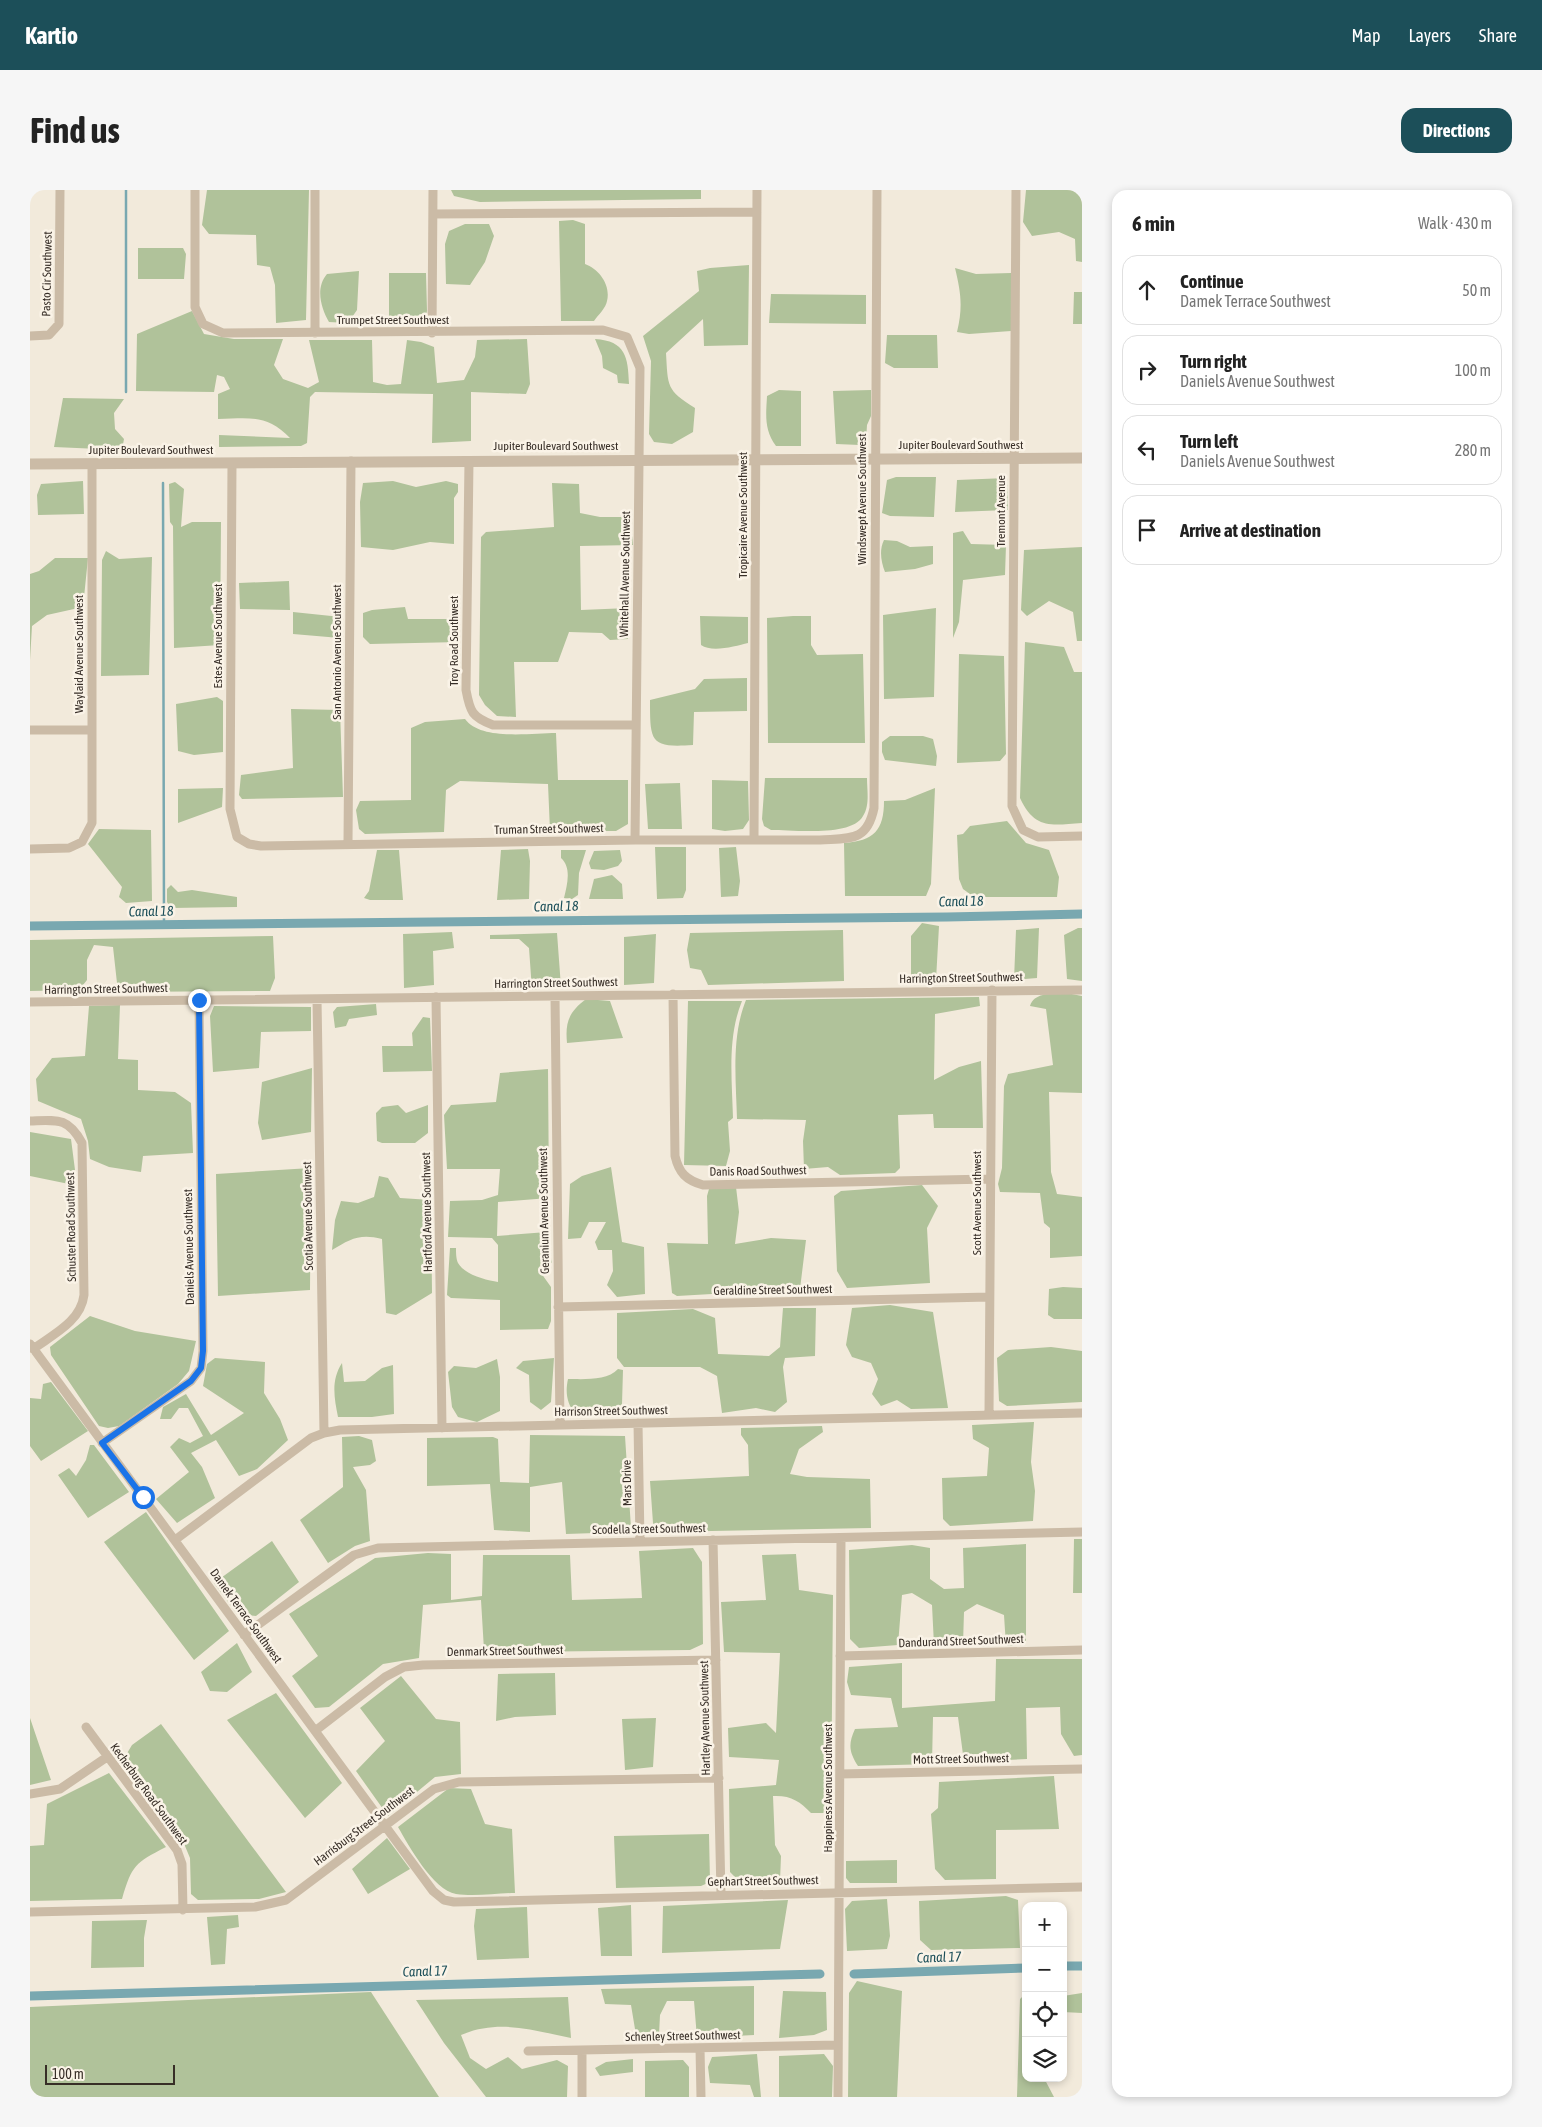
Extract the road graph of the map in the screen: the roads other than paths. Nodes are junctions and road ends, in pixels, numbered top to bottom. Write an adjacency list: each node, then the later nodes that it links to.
1 (60, 190): 13 (street, Pasto Cir Southwest)
2 (195, 190): 11 (street, Trumpet Street Southwest)
3 (315, 190): 11 (street)
4 (433, 190): 9 (street)
5 (757, 190): 8 (street, Tropicaire Avenue Southwest)
6 (877, 190): 16 (street, Windswept Avenue Southwest)
7 (1016, 190): 17 (street, Tremont Avenue)
8 (757, 212): 9 (street); 19 (street, Tropicaire Avenue Southwest)
9 (433, 214): 12 (street)
10 (602, 330): 12 (street, Trumpet Street Southwest); 15 (street, Whitehall Avenue Southwest)
11 (314, 333): 12 (street, Trumpet Street Southwest)
12 (432, 333)
13 (30, 336)
14 (1082, 458): 17 (street, Jupiter Boulevard Southwest)
15 (639, 459): 18 (street, Jupiter Boulevard Southwest); 19 (street, Jupiter Boulevard Southwest); 24 (street, Whitehall Avenue Southwest)
16 (875, 459): 17 (street, Jupiter Boulevard Southwest); 19 (street, Jupiter Boulevard Southwest); 27 (street, Windswept Avenue Southwest)
17 (1013, 459): 29 (street, Tremont Avenue)
18 (469, 460): 20 (street, Jupiter Boulevard Southwest); 24 (street, Troy Road Southwest)
19 (756, 460): 31 (street, Tropicaire Avenue Southwest)
20 (351, 461): 21 (street, Jupiter Boulevard Southwest); 32 (street, San Antonio Avenue Southwest)
21 (232, 463): 23 (street, Jupiter Boulevard Southwest); 28 (street, Estes Avenue Southwest)
22 (30, 464): 23 (street, Jupiter Boulevard Southwest)
23 (92, 464): 26 (street, Waylaid Avenue Southwest)
24 (636, 725): 30 (street, Whitehall Avenue Southwest)
25 (30, 730): 26 (street)
26 (91, 730): 33 (street, Waylaid Avenue Southwest)
27 (874, 808): 31 (street, Truman Street Southwest)
28 (230, 809): 32 (street, Truman Street Southwest)
29 (1082, 836)
30 (635, 840): 31 (street, Truman Street Southwest); 32 (street, Truman Street Southwest)
31 (754, 840)
32 (348, 843)
33 (30, 849)
34 (992, 990): 35 (street, Harrington Street Southwest); 36 (street, Harrington Street Southwest); 43 (street, Scott Avenue Southwest)
35 (1082, 990)
36 (673, 994): 38 (street, Harrington Street Southwest); 43 (street, Danis Road Southwest)
37 (436, 996): 38 (street, Harrington Street Southwest); 39 (street, Harrington Street Southwest); 51 (street, Hartford Avenue Southwest)
38 (555, 996): 45 (street, Geranium Avenue Southwest)
39 (318, 999): 40 (street, Harrington Street Southwest); 52 (street, Scotia Avenue Southwest)
40 (199, 1000): 41 (street, Harrington Street Southwest); 53 (street, Daniels Avenue Southwest)
41 (30, 1002)
42 (30, 1121): 46 (street, Schuster Road Southwest)
43 (990, 1178): 44 (street, Scott Avenue Southwest)
44 (989, 1297): 45 (street, Geraldine Street Southwest); 48 (street, Scott Avenue Southwest)
45 (558, 1307): 50 (street, Geranium Avenue Southwest)
46 (32, 1347): 53 (street, Damek Terrace Southwest)
47 (1082, 1413): 48 (street, Harrison Street Southwest)
48 (988, 1415): 49 (street, Harrison Street Southwest)
49 (638, 1423): 50 (street, Harrison Street Southwest); 58 (street, Mars Drive)
50 (560, 1425): 51 (street, Harrison Street Southwest)
51 (442, 1428): 52 (street, Harrison Street Southwest)
52 (324, 1432): 56 (street, Harrison Street Southwest)
53 (102, 1443): 56 (street, Damek Terrace Southwest)
54 (1082, 1532): 55 (street, Scodella Street Southwest)
55 (841, 1538): 57 (street, Scodella Street Southwest); 61 (street, Happiness Avenue Southwest)
56 (174, 1540): 59 (street, Damek Terrace Southwest)
57 (713, 1540): 58 (street, Scodella Street Southwest); 62 (street, Hartley Avenue Southwest)
58 (640, 1542): 59 (street, Scodella Street Southwest)
59 (244, 1635): 64 (street, Damek Terrace Southwest)
60 (1082, 1650): 61 (street, Dandurand Street Southwest)
61 (840, 1656): 67 (street, Happiness Avenue Southwest)
62 (716, 1660): 64 (street, Denmark Street Southwest); 68 (street, Hartley Avenue Southwest)
63 (86, 1727): 65 (street, Kecherburg Road Southwest)
64 (315, 1731): 70 (street, Damek Terrace Southwest)
65 (107, 1757): 69 (street); 75 (street, Kecherburg Road Southwest)
66 (1082, 1769): 67 (street, Mott Street Southwest)
67 (840, 1774): 72 (street, Happiness Avenue Southwest)
68 (719, 1778): 70 (street, Harrisburg Street Southwest); 73 (street, Hartley Avenue Southwest)
69 (30, 1794)
70 (386, 1827): 74 (street, Damek Terrace Southwest); 75 (street, Harrisburg Street Southwest)
71 (1082, 1887): 72 (street, Gephart Street Southwest)
72 (841, 1892): 73 (street, Gephart Street Southwest); 77 (street, Happiness Avenue Southwest)
73 (721, 1894): 74 (street, Gephart Street Southwest)
74 (444, 1900)
75 (183, 1910): 76 (street, Harrisburg Street Southwest)
76 (30, 1912)
77 (838, 2045): 78 (street, Schenley Street Southwest); 83 (street, Happiness Avenue Southwest)
78 (700, 2048): 80 (street, Schenley Street Southwest); 82 (street)
79 (528, 2051): 80 (street, Schenley Street Southwest)
80 (582, 2051): 81 (street)
81 (582, 2097)
82 (701, 2097)
83 (838, 2097)

